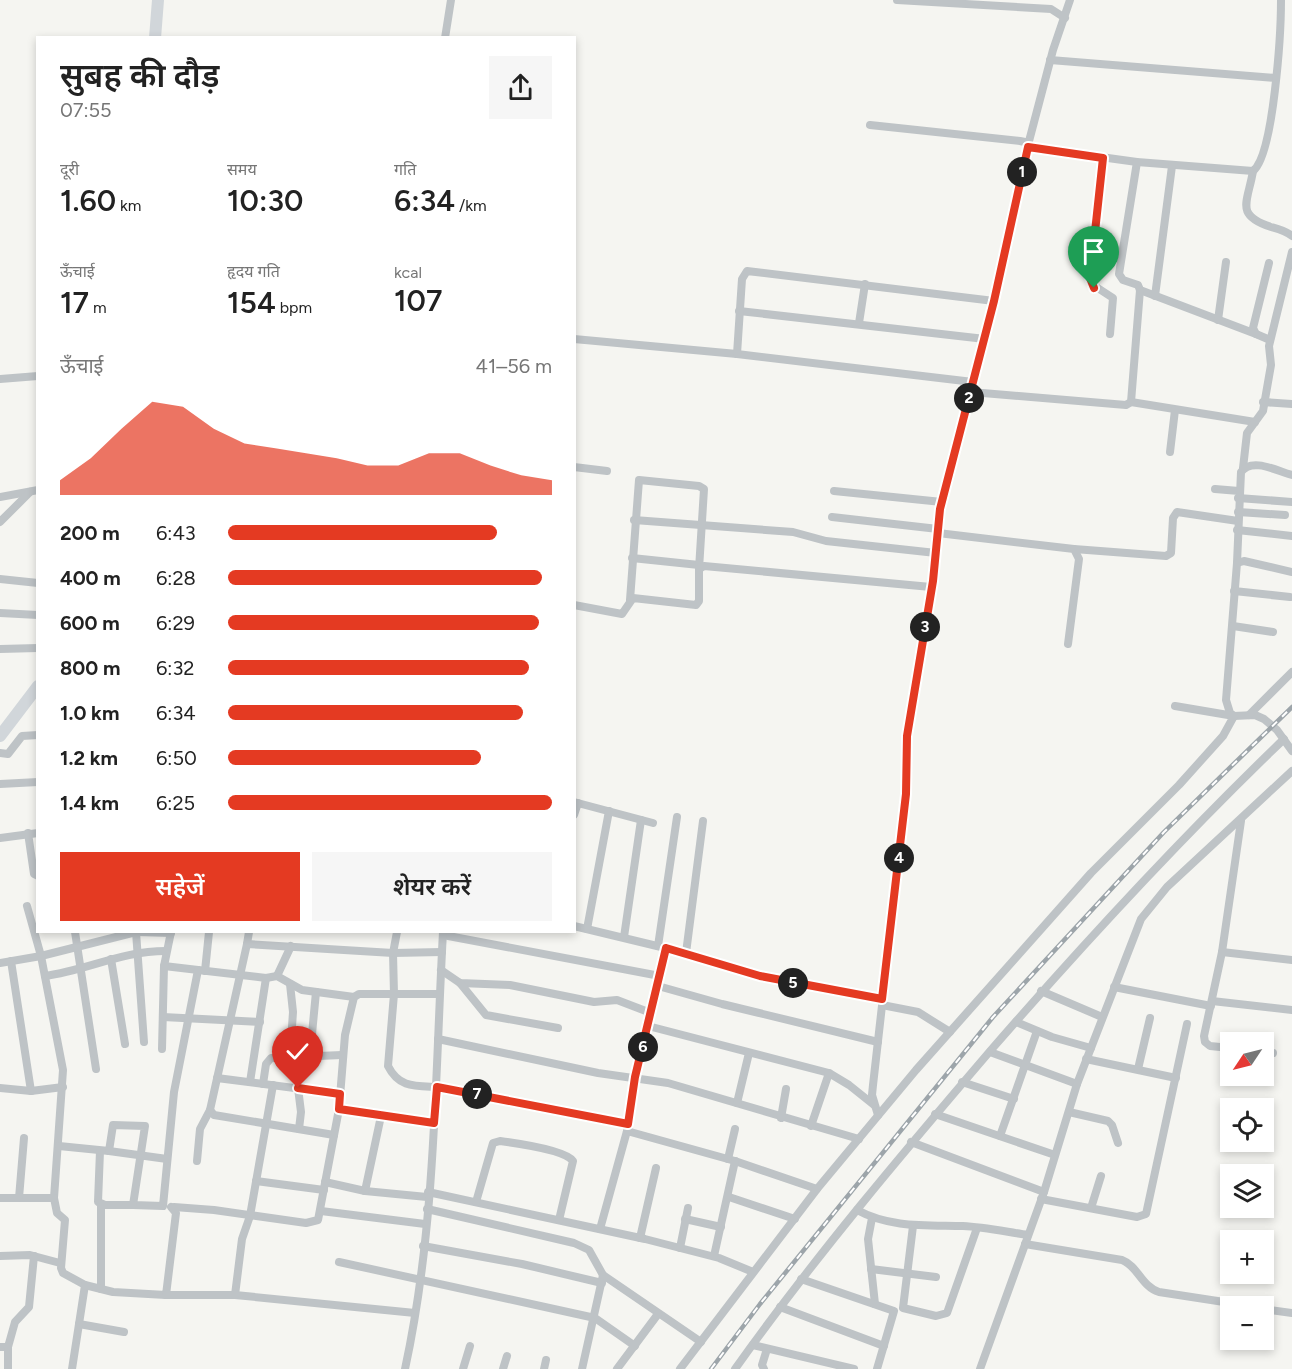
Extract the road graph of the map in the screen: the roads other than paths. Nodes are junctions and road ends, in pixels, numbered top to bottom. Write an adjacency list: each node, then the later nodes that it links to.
1 (158, 0): 7 (highway)
2 (451, 0): 8 (street)
3 (897, 0): 6 (street)
4 (1070, 0): 6 (street)
5 (1281, 0): 10 (street)
6 (1065, 18): 9 (street)
7 (155, 36)
8 (445, 36)
9 (1050, 60): 10 (street); 12 (street)
10 (1275, 78): 16 (street)
11 (870, 126): 12 (street)
12 (1028, 146): 13 (street); 24 (street)
13 (1103, 158): 14 (street); 28 (street)
14 (1137, 162): 15 (street); 22 (street)
15 (1172, 166): 16 (street); 23 (street)
16 (1253, 171): 17 (street)
17 (1292, 236)
18 (1292, 252): 32 (street)
19 (1226, 262): 26 (street)
20 (1269, 263): 29 (street)
21 (866, 284): 24 (street); 25 (street); 27 (street)
22 (1140, 290): 23 (street); 38 (street)
23 (1155, 296): 26 (street)
24 (994, 301): 31 (street)
25 (740, 311): 27 (street); 33 (street)
26 (1218, 320): 29 (street)
27 (859, 323): 31 (street)
28 (1110, 334)
29 (1256, 334): 32 (street)
30 (576, 339): 33 (street)
31 (985, 339): 36 (street)
32 (1270, 340): 39 (street)
33 (737, 354): 36 (street)
34 (36, 376): 35 (street)
35 (0, 379)
36 (973, 382): 37 (street)
37 (971, 392): 38 (street); 53 (street)
38 (1131, 402): 41 (street)
39 (1263, 402): 40 (street); 42 (street)
40 (1292, 404)
41 (1175, 410): 42 (street); 43 (street)
42 (1255, 422): 45 (street)
43 (1170, 452)
44 (576, 466): 46 (street)
45 (1244, 468): 47 (street); 51 (street)
46 (607, 471)
47 (1292, 475)
48 (1215, 489): 51 (street)
49 (34, 491): 52 (street); 59 (street)
50 (834, 491): 53 (street)
51 (1239, 494): 54 (street); 58 (street)
52 (0, 497)
53 (942, 502): 61 (street)
54 (1292, 502)
55 (1285, 515): 58 (street)
56 (832, 517): 61 (street)
57 (634, 520): 60 (street); 60 (street); 65 (street)
58 (1237, 521): 62 (street); 63 (street); 66 (street)
59 (0, 522)
60 (702, 524): 64 (street); 67 (street)
61 (938, 531): 63 (street); 64 (street)
62 (1292, 536)
63 (1074, 549): 80 (street)
64 (936, 553): 71 (street)
65 (632, 558): 67 (street); 74 (street)
66 (1237, 563): 68 (street); 72 (street)
67 (699, 567): 71 (street); 74 (street)
68 (1292, 572)
69 (0, 579): 70 (street)
70 (36, 583)
71 (932, 586): 151 (street)
72 (1234, 591): 73 (street); 78 (street)
73 (1290, 597)
74 (630, 600): 75 (street)
75 (576, 605)
76 (0, 613): 77 (street)
77 (36, 615)
78 (1233, 626): 79 (street); 87 (street)
79 (1273, 632)
80 (1068, 644)
81 (36, 648): 82 (street)
82 (0, 649)
83 (1292, 672): 86 (street)
84 (36, 688): 88 (highway)
85 (1175, 706): 87 (street)
86 (1249, 715): 87 (street); 90 (street)
87 (1234, 716): 166 (street)
88 (3, 729)
89 (36, 735): 92 (street)
90 (1284, 739): 91 (street); 146 (street)
91 (1292, 751)
92 (2, 754)
93 (1292, 771): 101 (street)
94 (36, 782): 95 (street)
95 (0, 784)
96 (576, 802): 97 (street)
97 (609, 811): 99 (street); 109 (street)
98 (677, 817): 122 (street)
99 (641, 820): 102 (street); 118 (street)
100 (703, 820): 128 (street)
101 (1240, 821): 126 (street); 145 (street)
102 (653, 823)
103 (28, 833): 104 (street); 105 (street); 106 (street)
104 (36, 833)
105 (0, 838)
106 (36, 875)
107 (27, 906): 129 (street)
108 (576, 926): 109 (street)
109 (587, 929): 118 (street)
110 (75, 933): 121 (street)
111 (132, 933): 121 (street)
112 (136, 933): 123 (street)
113 (171, 933): 124 (street)
114 (209, 933): 137 (street)
115 (249, 933): 119 (street)
116 (397, 933): 127 (street)
117 (443, 933): 125 (street); 142 (street)
118 (624, 937): 122 (street)
119 (247, 944): 120 (street); 138 (street)
120 (291, 946): 127 (street); 140 (street)
121 (79, 947): 129 (street); 135 (street)
122 (662, 947): 128 (street); 142 (street)
123 (138, 951): 124 (street); 130 (street); 168 (street)
124 (166, 951): 134 (street)
125 (442, 952): 127 (street); 136 (street)
126 (1222, 952): 131 (street); 152 (street)
127 (393, 953): 148 (street)
128 (686, 953): 151 (street)
129 (41, 956): 132 (street); 139 (street)
130 (111, 959): 135 (street); 170 (street)
131 (1292, 960)
132 (11, 961): 133 (street); 197 (street)
133 (0, 963)
134 (164, 966): 137 (street); 155 (street)
135 (83, 969): 139 (street); 181 (street)
136 (441, 970): 143 (street); 149 (street)
137 (202, 971): 138 (street); 158 (street)
138 (241, 975): 141 (street); 159 (street)
139 (45, 976): 192 (street)
140 (277, 976): 141 (street); 144 (street)
141 (266, 978): 160 (street)
142 (659, 981): 154 (street); 169 (street)
143 (460, 983): 154 (street); 164 (street)
144 (290, 984): 147 (street); 178 (street)
145 (1114, 987): 152 (street); 156 (street)
146 (1041, 991): 156 (street); 161 (street)
147 (316, 992): 150 (street); 177 (street)
148 (394, 994): 149 (street); 150 (street); 193 (street)
149 (439, 994): 167 (street)
150 (354, 997): 176 (street)
151 (882, 1002): 166 (street); 169 (street)
152 (1211, 1004): 153 (street); 171 (street)
153 (1292, 1010)
154 (651, 1013): 163 (street)
155 (164, 1017): 158 (street); 173 (street)
156 (1102, 1017): 172 (street)
157 (1150, 1018): 182 (street)
158 (190, 1020): 159 (street); 225 (street)
159 (228, 1020): 160 (street); 185 (street)
160 (260, 1022): 187 (street)
161 (1016, 1022): 165 (street); 174 (street)
162 (1187, 1024): 186 (street)
163 (648, 1026): 175 (street); 184 (street)
164 (558, 1028)
165 (1037, 1031): 172 (street); 180 (street)
166 (950, 1032): 206 (street)
167 (438, 1039): 184 (street); 193 (street)
168 (144, 1042)
169 (878, 1042): 201 (street)
170 (125, 1044)
171 (1220, 1047)
172 (1091, 1048): 179 (street)
173 (162, 1049)
174 (990, 1052): 180 (street); 188 (street)
175 (749, 1053): 183 (street); 200 (street)
176 (342, 1054): 177 (street); 198 (street)
177 (310, 1055): 178 (street)
178 (290, 1056): 189 (street)
179 (1086, 1059): 182 (street); 190 (street)
180 (1026, 1066): 190 (street); 199 (street)
181 (96, 1069)
182 (1138, 1070): 186 (street)
183 (829, 1073): 201 (street); 211 (street)
184 (635, 1077): 200 (street); 212 (street)
185 (217, 1078): 187 (street); 203 (street)
186 (1176, 1078): 247 (street)
187 (250, 1082): 189 (street)
188 (962, 1082): 199 (street); 205 (street)
189 (263, 1084): 191 (street)
190 (1077, 1084): 204 (street)
191 (273, 1085): 195 (street); 209 (street)
192 (63, 1087): 197 (street); 221 (street)
193 (437, 1087): 210 (street); 212 (street)
194 (0, 1088): 197 (street)
195 (298, 1088): 198 (street); 213 (street)
196 (786, 1089): 208 (street)
197 (31, 1091)
198 (340, 1094): 202 (street)
199 (1014, 1099): 216 (street)
200 (737, 1103): 208 (street)
201 (874, 1105): 206 (street)
202 (339, 1109): 207 (street); 215 (street)
203 (210, 1110): 209 (street); 227 (street)
204 (1069, 1112): 220 (street); 223 (street)
205 (935, 1114): 216 (street); 219 (street)
206 (878, 1115): 218 (street)
207 (381, 1116): 210 (street); 233 (street)
208 (781, 1118): 211 (street)
209 (267, 1123): 213 (street); 230 (street)
210 (434, 1123): 234 (street)
211 (811, 1126): 218 (street)
212 (627, 1128): 226 (street); 259 (street)
213 (299, 1129): 215 (street)
214 (735, 1129): 226 (street)
215 (334, 1135): 231 (street)
216 (1000, 1136): 223 (street)
217 (24, 1138): 238 (street)
218 (859, 1139): 232 (street)
219 (911, 1142): 235 (street); 248 (street)
220 (1118, 1143)
221 (59, 1146): 222 (street); 239 (street)
222 (104, 1151): 224 (street); 224 (street); 241 (street)
223 (1055, 1155): 235 (street)
224 (141, 1156): 225 (street); 242 (street)
225 (167, 1159): 243 (street)
226 (731, 1160): 232 (street); 236 (street)
227 (197, 1161)
228 (656, 1168): 260 (street)
229 (1101, 1176): 247 (street)
230 (256, 1181): 231 (street); 250 (street)
231 (325, 1186): 233 (street); 249 (street)
232 (817, 1189): 253 (street)
233 (365, 1191): 234 (street)
234 (428, 1195): 240 (street); 246 (street)
235 (1043, 1196): 247 (street); 261 (street)
236 (729, 1197): 253 (street); 257 (street)
237 (0, 1198): 238 (street)
238 (19, 1198): 239 (street)
239 (54, 1198): 268 (street)
240 (476, 1202): 254 (street); 254 (street)
241 (101, 1204): 242 (street); 277 (street)
242 (133, 1205): 243 (street)
243 (162, 1206): 244 (street)
244 (174, 1207): 250 (street); 278 (street)
245 (688, 1208): 252 (street)
246 (427, 1209): 255 (street); 274 (street)
247 (1091, 1209)
248 (857, 1210): 251 (street); 275 (street)
249 (321, 1211): 250 (street); 255 (street)
250 (250, 1216): 279 (street)
251 (872, 1218): 256 (street); 269 (street)
252 (685, 1219): 257 (street); 263 (street)
253 (795, 1219): 270 (street)
254 (559, 1220): 259 (street)
255 (425, 1224): 262 (street)
256 (912, 1226): 258 (street); 271 (street)
257 (721, 1227): 266 (street)
258 (977, 1228): 261 (street); 271 (street)
259 (600, 1229): 260 (street)
260 (640, 1238): 263 (street)
261 (1027, 1239): 280 (street); 310 (street)
262 (423, 1246): 273 (street); 274 (street)
263 (680, 1248): 266 (street)
264 (0, 1256): 265 (street)
265 (34, 1256): 268 (street); 295 (street)
266 (714, 1256): 270 (street)
267 (339, 1262): 273 (street)
268 (60, 1263): 276 (street)
269 (871, 1269): 271 (street); 281 (street)
270 (753, 1272): 290 (street)
271 (906, 1273): 272 (street)
272 (936, 1277)
273 (421, 1278): 284 (street); 287 (street)
274 (602, 1279): 286 (street); 287 (street)
275 (801, 1279): 281 (street); 282 (street)
276 (85, 1285): 277 (street); 288 (street)
277 (101, 1289): 278 (street)
278 (166, 1295): 279 (street)
279 (235, 1295): 284 (street)
280 (1220, 1301)
281 (875, 1305): 294 (street)
282 (780, 1307): 291 (street); 294 (street)
283 (1274, 1311): 285 (street)
284 (415, 1313): 300 (street)
285 (1292, 1313)
286 (658, 1314): 290 (street); 293 (street)
287 (595, 1318): 293 (street); 303 (street)
288 (79, 1324): 289 (street); 299 (street)
289 (124, 1332)
290 (700, 1342): 305 (street)
291 (753, 1345): 296 (street); 306 (street)
292 (470, 1346): 301 (street)
293 (635, 1346): 304 (street)
294 (884, 1346): 309 (street)
295 (4, 1347): 298 (street)
296 (767, 1349): 307 (street); 308 (street)
297 (507, 1356): 302 (street)
298 (8, 1369)
299 (72, 1369)
300 (405, 1369)
301 (463, 1369)
302 (503, 1369)
303 (582, 1369)
304 (618, 1369)
305 (680, 1369)
306 (735, 1369)
307 (764, 1369)
308 (854, 1369)
309 (877, 1369)
310 (980, 1369)

